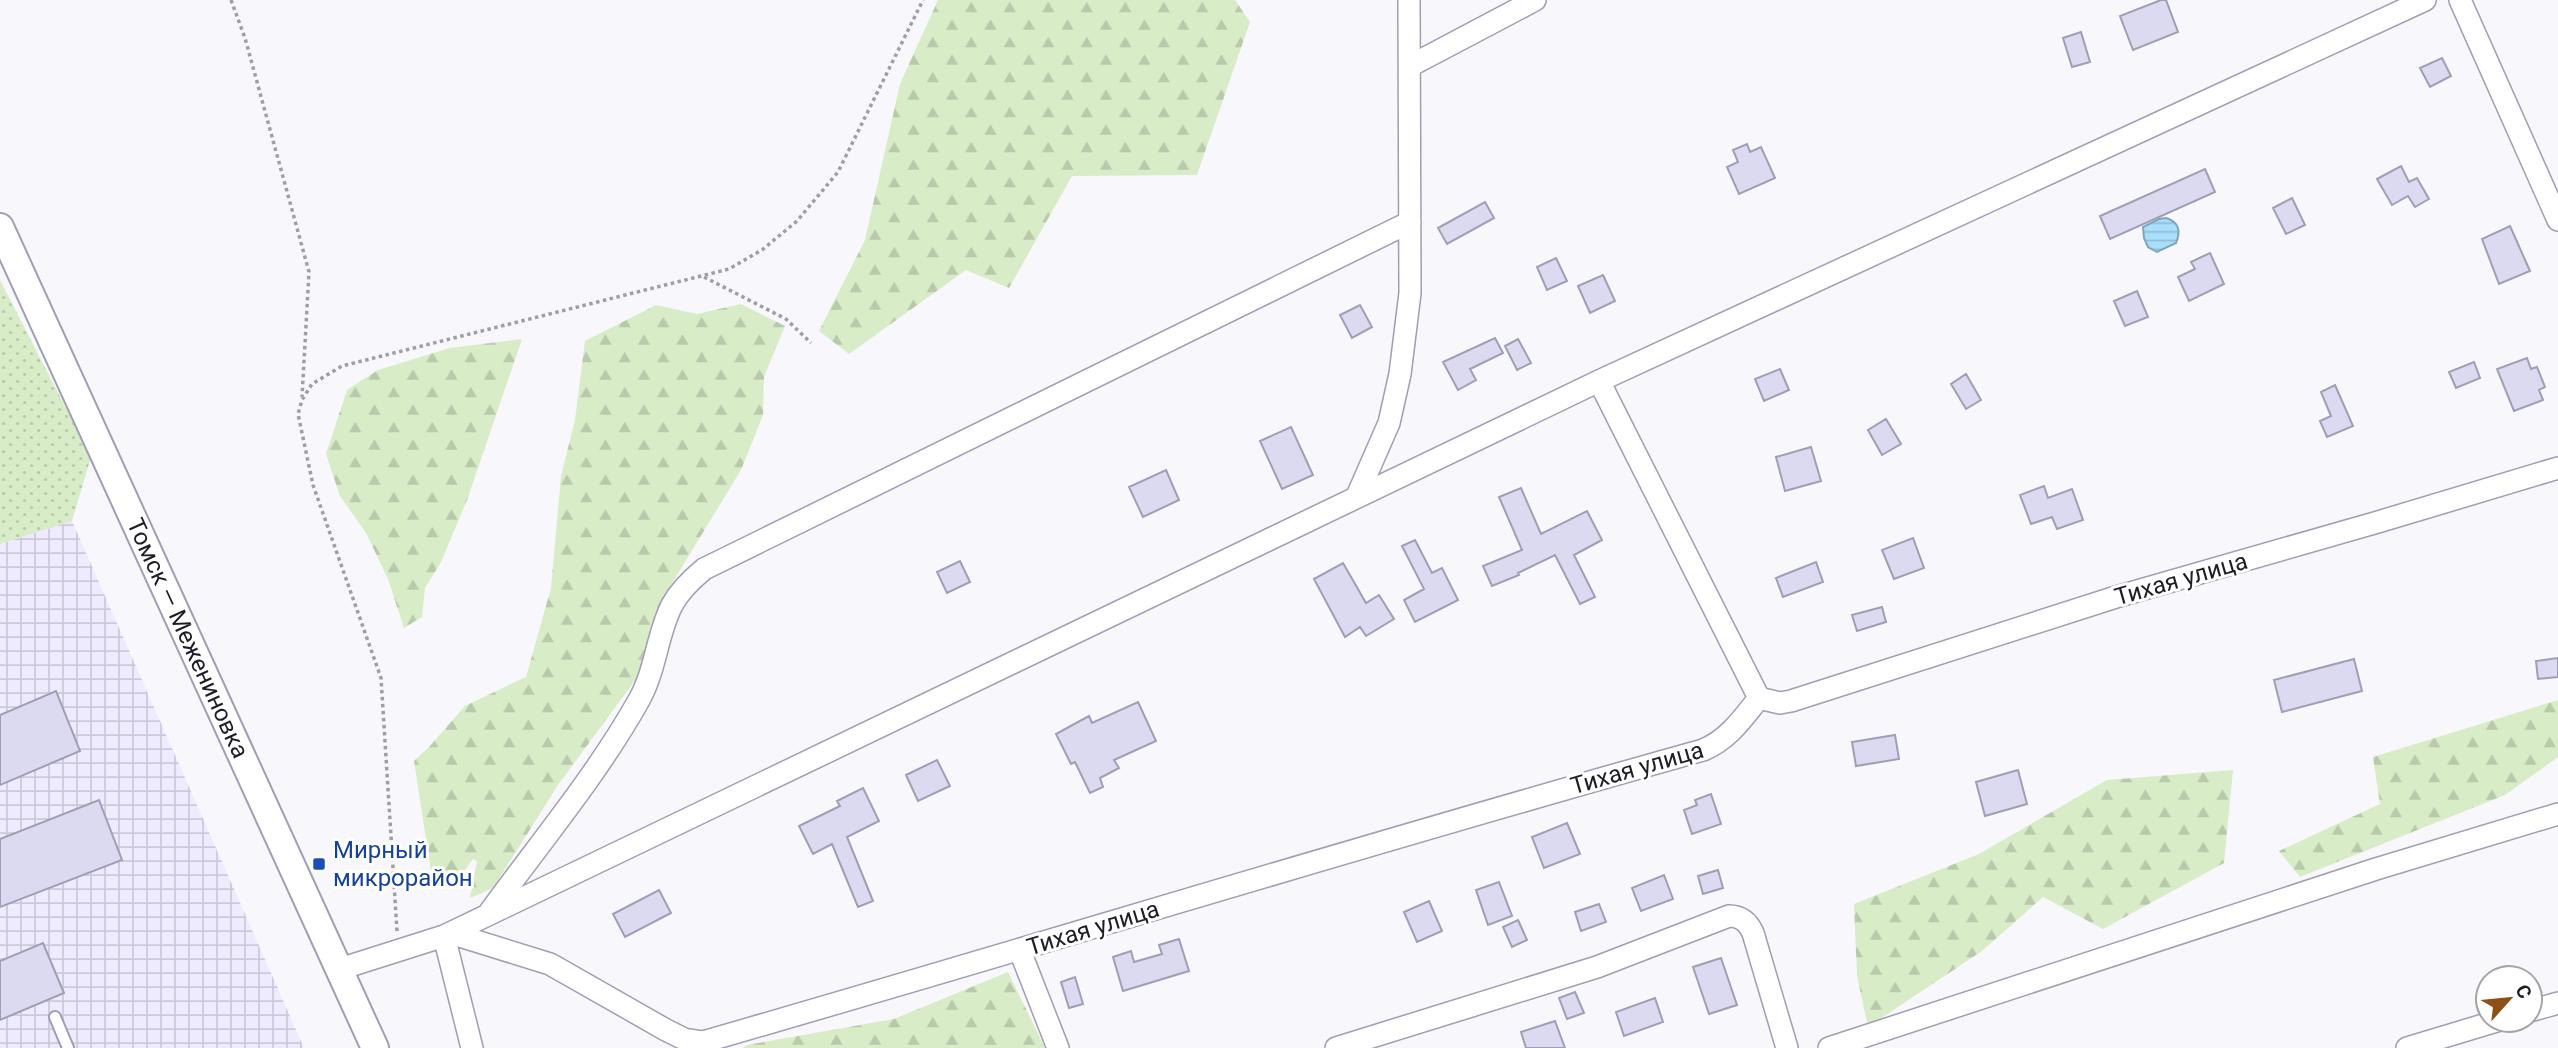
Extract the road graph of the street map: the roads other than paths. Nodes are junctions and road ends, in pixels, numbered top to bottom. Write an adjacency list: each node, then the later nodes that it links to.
1 (1409, 0): 5 (street)
2 (1535, 0): 5 (street)
3 (2425, 0): 9 (street)
4 (2460, 0): 6 (street)
5 (1410, 66): 7 (street)
6 (2558, 220)
7 (1410, 222): 11 (street); 14 (street)
8 (0, 227): 17 (street, Томск — Межениновка)
9 (1599, 381): 11 (street); 12 (street)
10 (2558, 468): 12 (street, Тихая улица)
11 (1357, 496): 14 (street)
12 (1759, 698): 16 (street, Тихая улица)
13 (2558, 814): 27 (street)
14 (488, 915): 15 (street)
15 (447, 935): 17 (street); 20 (street); 23 (street)
16 (1020, 951): 20 (street, Тихая улица); 24 (street)
17 (340, 969): 22 (street, Томск — Межениновка)
18 (55, 1017): 21 (lane)
19 (2474, 1028): 28 (street)
20 (700, 1045)
21 (68, 1048)
22 (375, 1048)
23 (472, 1048)
24 (1058, 1048)
25 (1336, 1048): 26 (street)
26 (1787, 1048)
27 (1829, 1048)
28 (2407, 1048)

